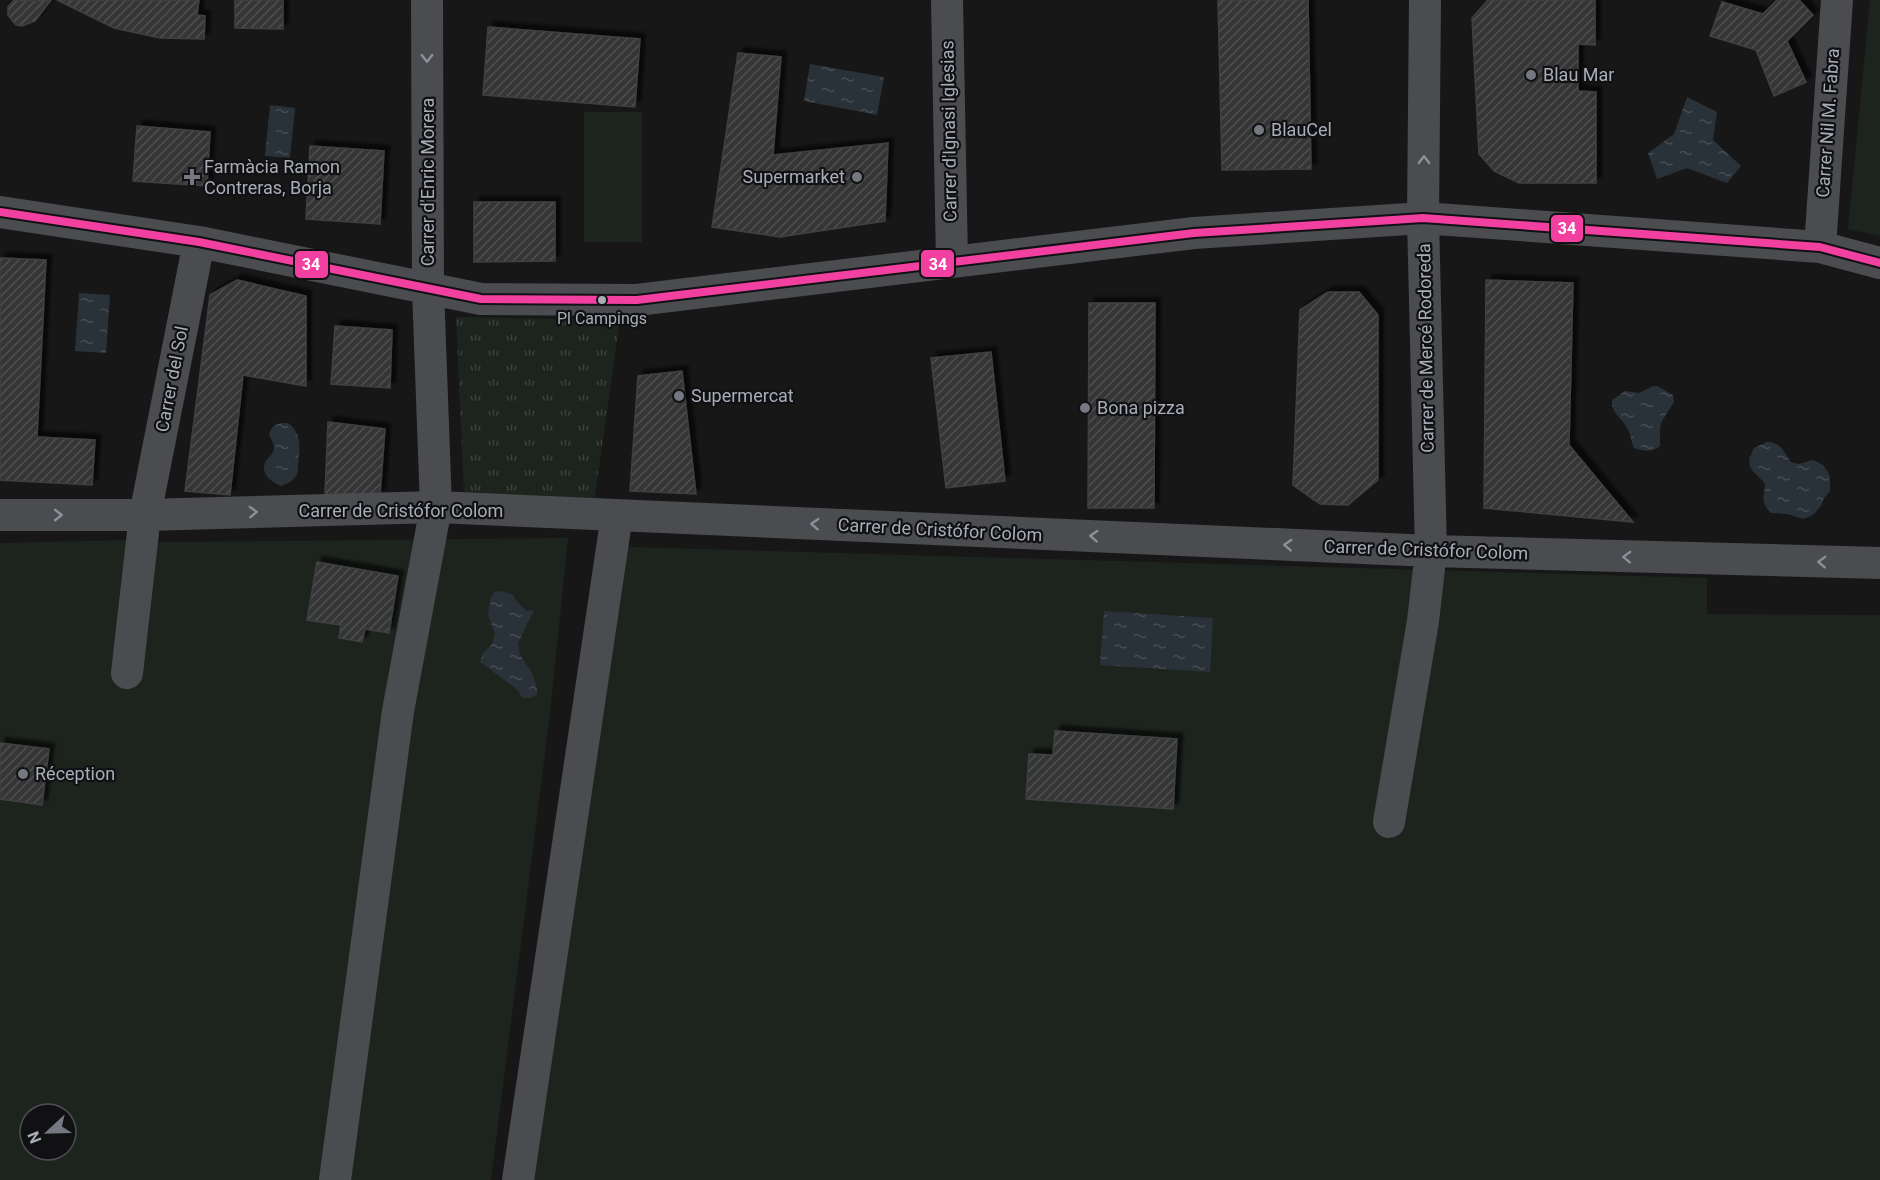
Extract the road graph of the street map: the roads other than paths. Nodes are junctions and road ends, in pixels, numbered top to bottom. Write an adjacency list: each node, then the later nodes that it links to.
1 (427, 0): 11 (street, Carrer d'Enric Morera, one-way to 11)
2 (947, 0): 9 (street, Carrer d'Ignasi Iglesias)
3 (1425, 0): 6 (street, Carrer de Mercé Rodoreda, one-way to 3)
4 (1837, 0): 8 (street, Carrer Nil M. Fabra)
5 (0, 212): 7 (street)
6 (1423, 218): 8 (street); 9 (street); 16 (street, Carrer de Mercé Rodoreda)
7 (199, 242): 11 (street); 14 (street, Carrer del Sol)
8 (1820, 247): 10 (street)
9 (952, 262): 11 (street)
10 (1880, 263)
11 (428, 289): 12 (street, Carrer d'Enric Morera)
12 (436, 507): 14 (street, Carrer de Cristófor Colom, one-way to 12); 15 (street, Carrer de Cristófor Colom); 20 (street, Carrer d'Enric Morera)
13 (0, 515): 14 (street, Carrer de Cristófor Colom, one-way to 14)
14 (144, 515): 18 (street, Carrer del Sol)
15 (617, 515): 16 (street, Carrer de Cristófor Colom, one-way to 15); 21 (street)
16 (1431, 551): 17 (street, Carrer de Cristófor Colom, one-way to 16); 19 (street, Carrer de Mercé Rodoreda)
17 (1880, 563)
18 (127, 673)
19 (1389, 822)
20 (335, 1180)
21 (518, 1180)

